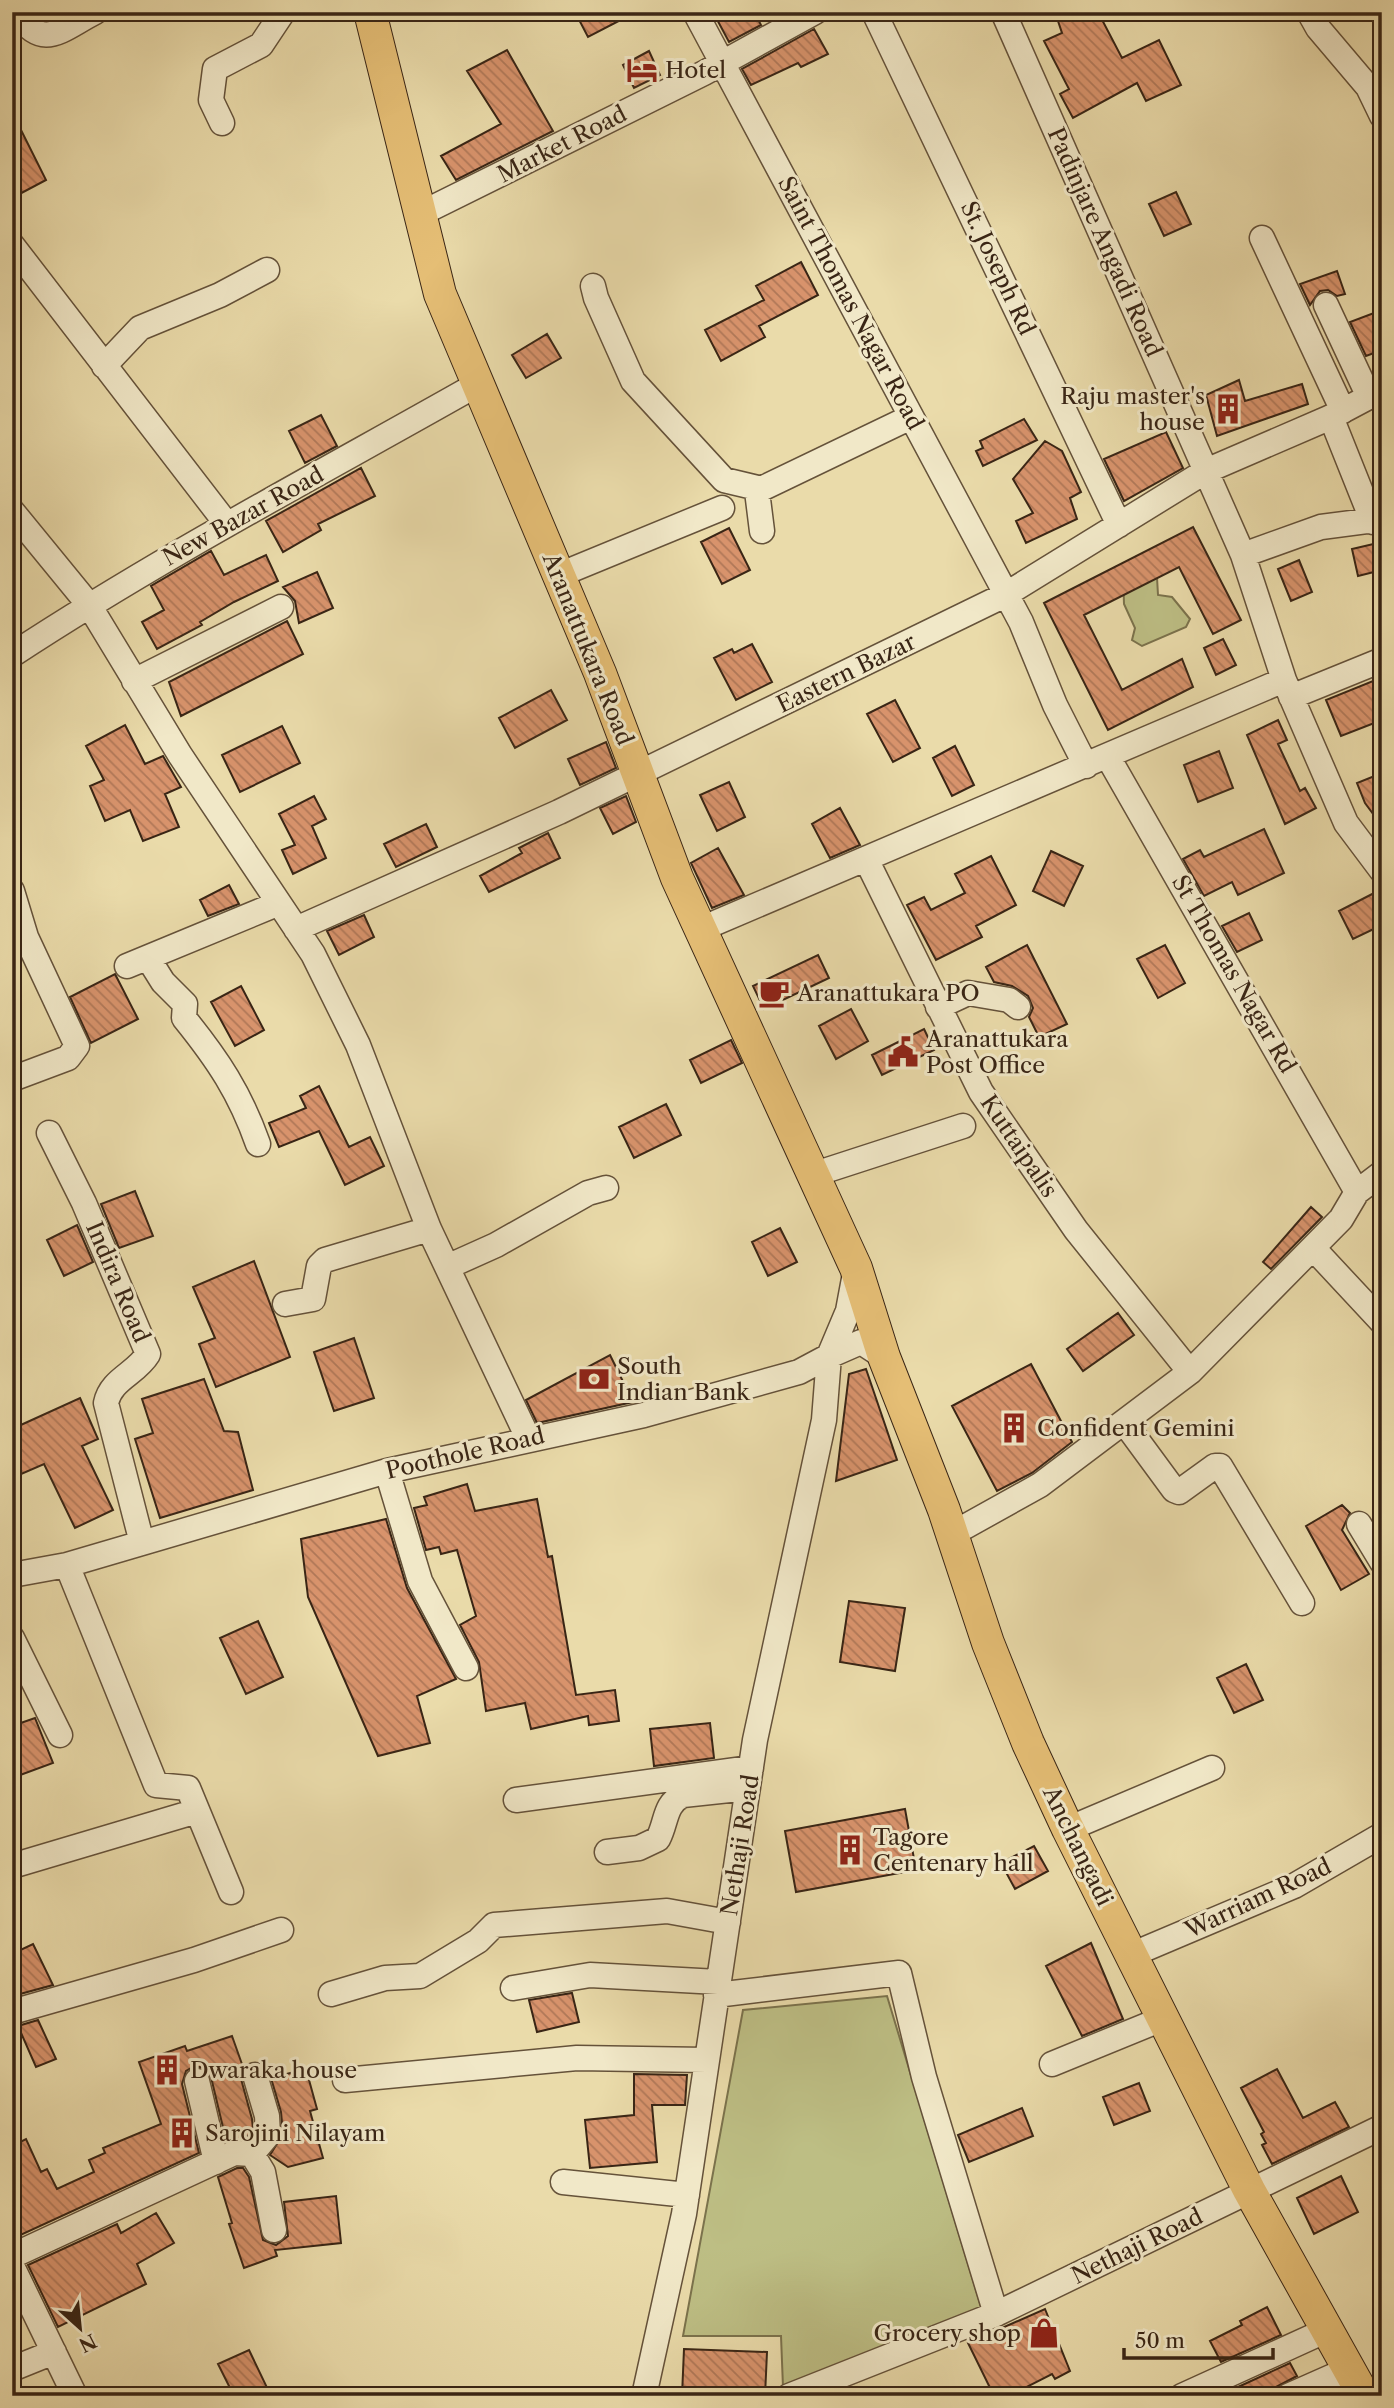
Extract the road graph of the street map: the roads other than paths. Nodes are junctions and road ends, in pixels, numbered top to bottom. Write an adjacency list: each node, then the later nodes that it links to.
1 (16, 12): 2 (street)
2 (95, 12)
3 (283, 12): 12 (street)
4 (370, 12): 13 (main road, Aranattukara Road)
5 (695, 12): 10 (street, Saint Thomas Nagar Road)
6 (815, 12): 10 (street, Market Road)
7 (874, 12): 30 (street, St. Joseph Rd)
8 (1003, 12): 24 (street, Padinjare Angadi Road)
9 (1309, 12): 11 (street)
10 (723, 61): 13 (street, Market Road); 23 (street, Saint Thomas Nagar Road)
11 (1382, 116)
12 (222, 123)
13 (418, 215): 20 (main road, Aranattukara Road)
14 (1262, 238): 22 (street)
15 (12, 245): 19 (street)
16 (267, 270): 19 (street)
17 (593, 286): 25 (street)
18 (1326, 305): 21 (street)
19 (104, 366): 29 (street)
20 (478, 384): 29 (street, New Bazar Road); 33 (main road, Aranattukara Road)
21 (1376, 393): 22 (street, Eastern Bazar)
22 (1337, 414): 24 (street, Eastern Bazar); 28 (street)
23 (911, 417): 25 (street); 34 (street, Saint Thomas Nagar Road)
24 (1206, 471): 30 (street, Eastern Bazar); 32 (street, Padinjare Angadi Road)
25 (762, 489): 31 (street)
26 (722, 508): 33 (street)
27 (12, 511): 35 (street)
28 (1377, 521): 32 (street)
29 (226, 523): 35 (street, New Bazar Road)
30 (1119, 525): 34 (street, Eastern Bazar)
31 (762, 531)
32 (1243, 555): 40 (street, Padinjare Angadi Road)
33 (559, 575): 42 (main road, Aranattukara Road)
34 (1005, 595): 41 (street, Saint Thomas Nagar Road); 42 (street, Eastern Bazar)
35 (89, 605): 37 (street, New Bazar Road); 39 (street)
36 (281, 607): 39 (street)
37 (12, 655)
38 (1382, 660): 40 (street)
39 (134, 681): 46 (street)
40 (1288, 688): 41 (street); 44 (street)
41 (1097, 762): 43 (street); 58 (street, St Thomas Nagar Rd)
42 (637, 775): 47 (street, Eastern Bazar); 48 (main road, Aranattukara Road)
43 (866, 859): 48 (street); 49 (street, Kuttaipalis)
44 (1382, 871)
45 (12, 891): 51 (street)
46 (276, 904): 47 (street); 54 (street)
47 (296, 929): 59 (street)
48 (701, 929): 56 (main road, Aranattukara Road)
49 (938, 1007): 50 (street); 67 (street, Kuttaipalis)
50 (1018, 1007)
51 (12, 1079)
52 (963, 1126): 56 (street)
53 (49, 1133): 73 (street, Indira Road)
54 (258, 1144)
55 (1382, 1173): 58 (street)
56 (812, 1175): 62 (main road, Aranattukara Road)
57 (606, 1188): 61 (street)
58 (1357, 1192): 60 (street)
59 (429, 1229): 61 (street); 63 (street)
60 (1313, 1248): 64 (street); 67 (street)
61 (447, 1267): 69 (street)
62 (856, 1268): 65 (street); 66 (main road, Anchangadi)
63 (285, 1304)
64 (1382, 1322)
65 (829, 1356): 66 (street); 69 (street, Poothole Road); 82 (street, Nethaji Road)
66 (884, 1357): 72 (main road, Anchangadi)
67 (1190, 1372): 68 (street)
68 (1124, 1422): 72 (street); 77 (street)
69 (528, 1438): 70 (street, Poothole Road)
70 (387, 1471): 73 (street, Poothole Road); 79 (street)
71 (1359, 1524): 74 (street)
72 (952, 1534): 85 (main road, Anchangadi)
73 (142, 1543): 75 (street, Poothole Road)
74 (1382, 1562)
75 (66, 1566): 76 (street, Poothole Road); 84 (street)
76 (12, 1575)
77 (1302, 1603)
78 (12, 1638): 80 (street)
79 (466, 1668)
80 (60, 1735)
81 (1212, 1768): 85 (street)
82 (750, 1778): 83 (street); 87 (street); 90 (street, Nethaji Road)
83 (516, 1800)
84 (197, 1811): 88 (street); 89 (street)
85 (1068, 1829): 92 (main road, Anchangadi)
86 (1382, 1835): 92 (street, Warriam Road)
87 (607, 1852)
88 (12, 1866)
89 (231, 1892)
90 (728, 1922): 94 (street, Nethaji Road); 95 (street)
91 (281, 1930): 96 (street)
92 (1131, 1955): 97 (main road, Anchangadi)
93 (513, 1988): 94 (street)
94 (718, 1989): 98 (street, Nethaji Road); 112 (street)
95 (331, 1994)
96 (12, 2012)
97 (1162, 2019): 99 (street); 107 (main road, Anchangadi)
98 (706, 2060): 101 (street); 108 (street, Nethaji Road)
99 (1052, 2064)
100 (255, 2075): 104 (street)
101 (345, 2080)
102 (197, 2081): 105 (street)
103 (1382, 2127): 107 (street, Nethaji Road)
104 (252, 2154): 105 (street); 109 (street)
105 (216, 2162): 110 (street)
106 (562, 2182): 108 (street)
107 (1250, 2190): 112 (street, Nethaji Road); 113 (main road, Anchangadi)
108 (687, 2195): 119 (street, Nethaji Road)
109 (274, 2230)
110 (12, 2256)
111 (12, 2266): 114 (street)
112 (996, 2314): 117 (street, Nethaji Road)
113 (1326, 2330): 116 (main road, Anchangadi); 121 (street)
114 (54, 2352): 115 (street); 118 (street)
115 (12, 2369)
116 (1357, 2382): 122 (street)
117 (832, 2388): 120 (street, Nethaji Road)
118 (75, 2396)
119 (645, 2396)
120 (789, 2396)
121 (1182, 2396)
122 (1288, 2396)

